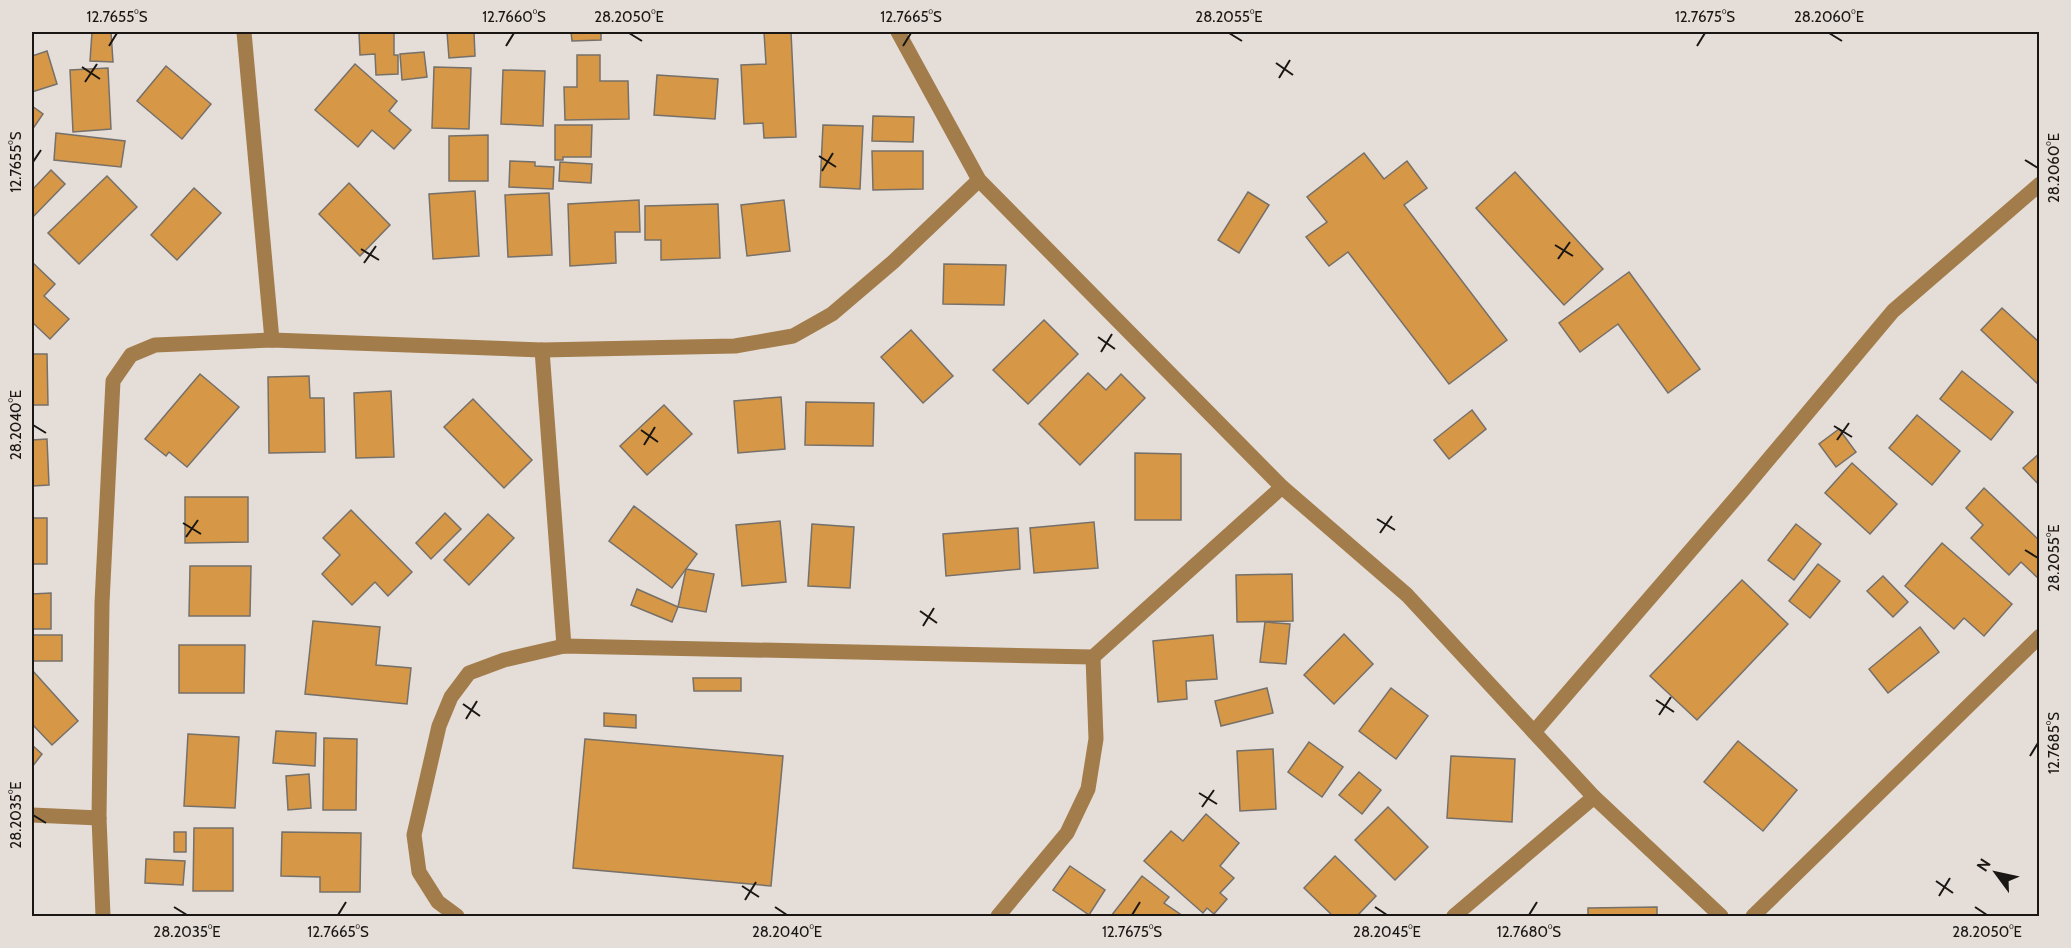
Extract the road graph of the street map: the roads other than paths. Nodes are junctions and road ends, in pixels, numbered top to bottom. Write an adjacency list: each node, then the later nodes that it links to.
1 (244, 32): 5 (street)
2 (898, 32): 3 (street)
3 (979, 180): 6 (street); 7 (street)
4 (2040, 184): 11 (street)
5 (272, 340): 6 (street); 14 (street)
6 (542, 350): 9 (street)
7 (1282, 487): 10 (street); 11 (street)
8 (2040, 636): 20 (street)
9 (564, 646): 10 (street); 16 (street)
10 (1093, 657): 17 (street)
11 (1534, 732): 12 (street)
12 (1594, 797): 18 (street); 19 (street)
13 (32, 815): 14 (street)
14 (99, 818): 15 (street)
15 (103, 916)
16 (457, 916)
17 (998, 916)
18 (1454, 916)
19 (1721, 916)
20 (1753, 916)

